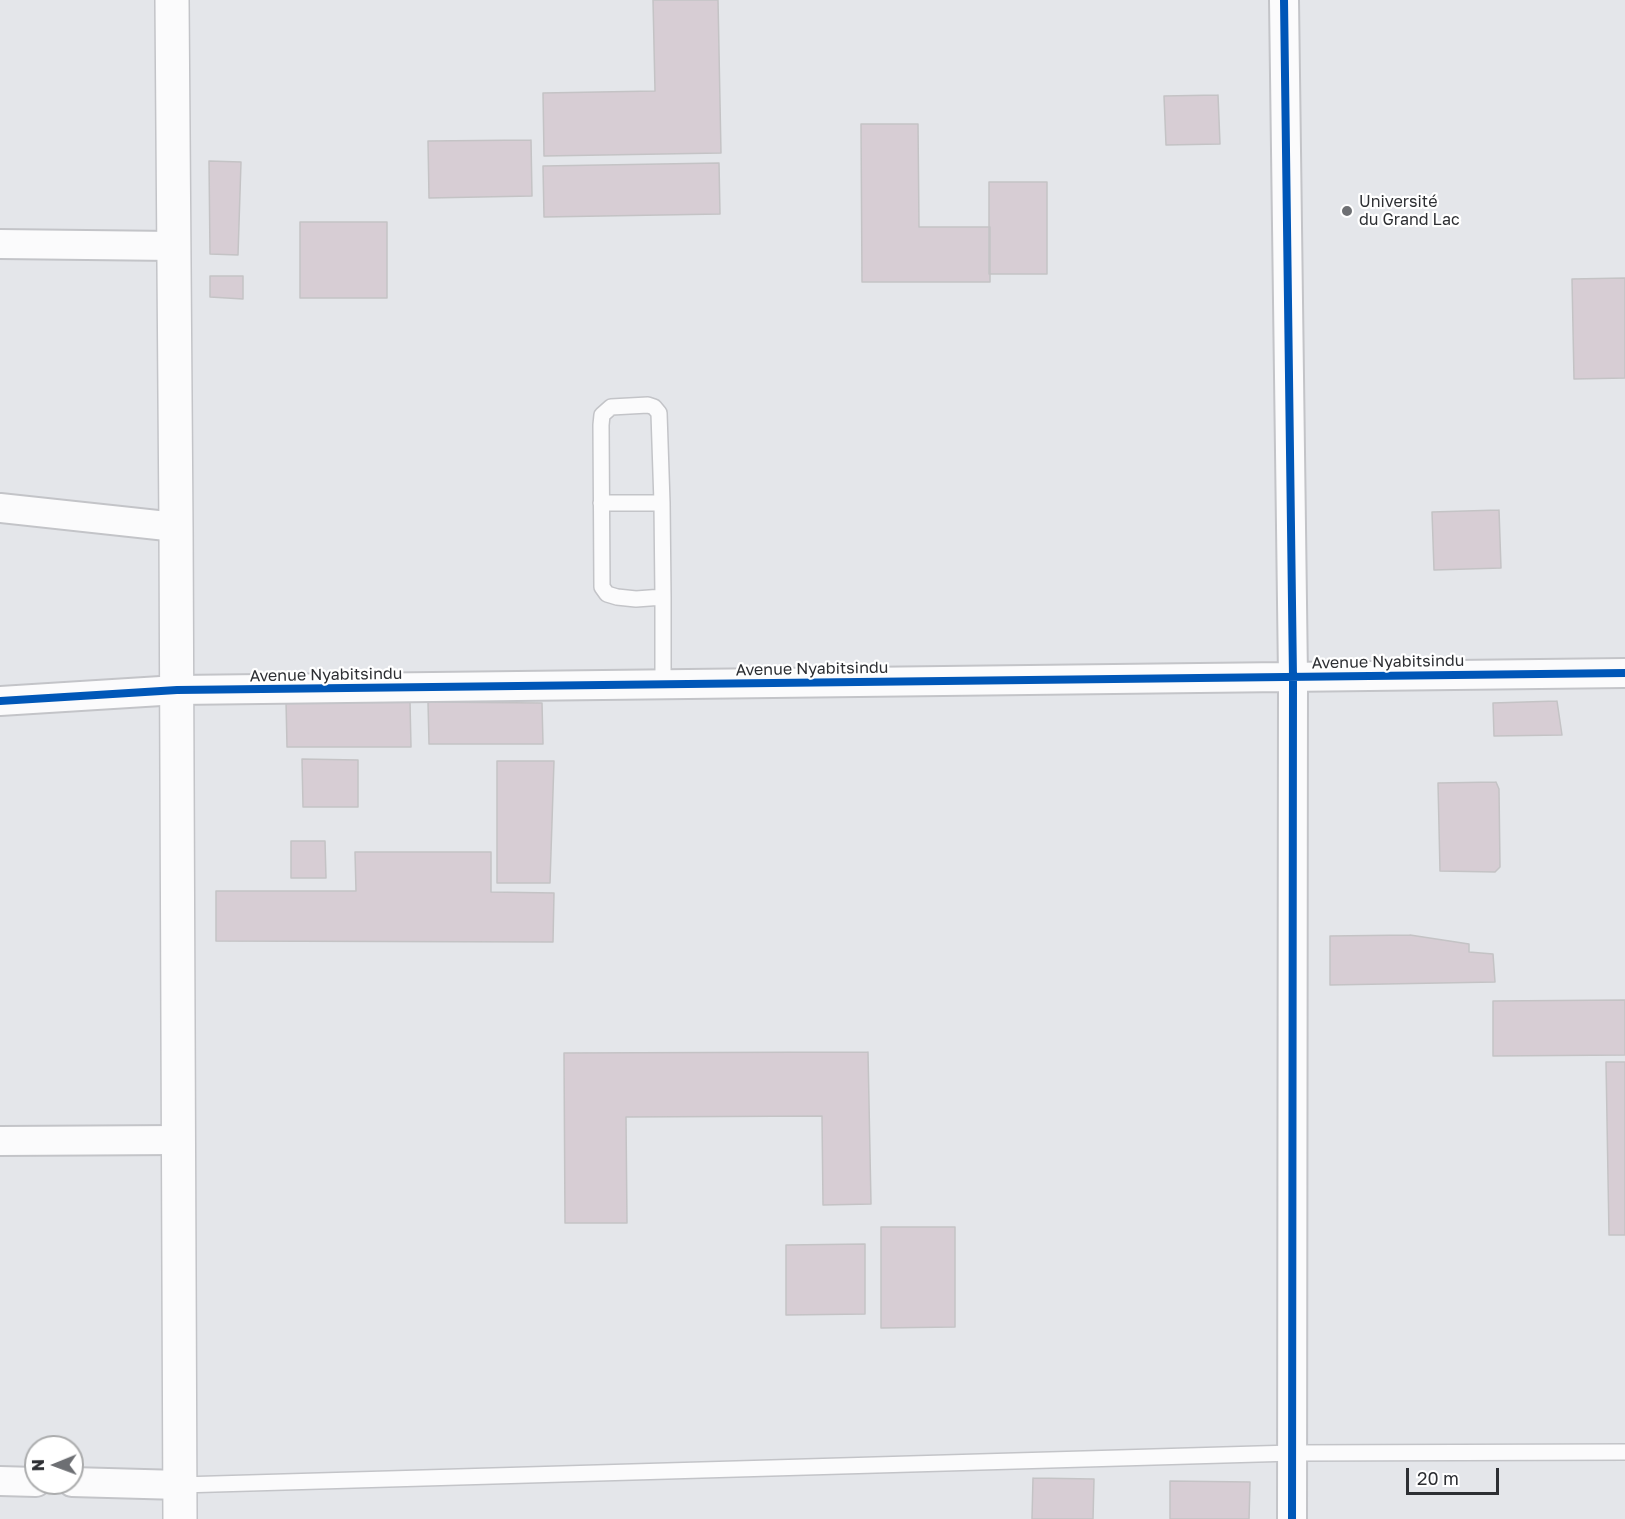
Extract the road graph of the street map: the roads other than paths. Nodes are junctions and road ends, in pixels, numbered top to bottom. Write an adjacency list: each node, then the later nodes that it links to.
1 (172, 0): 4 (street)
2 (1284, 0): 11 (street)
3 (0, 244): 4 (street)
4 (173, 246): 8 (street)
5 (601, 503): 6 (lane); 6 (lane); 9 (lane)
6 (662, 503): 9 (lane)
7 (0, 508): 8 (street)
8 (177, 527): 13 (street)
9 (663, 597): 12 (lane)
10 (1625, 673): 11 (street, Avenue Nyabitsindu)
11 (1293, 676): 12 (street, Avenue Nyabitsindu); 18 (street)
12 (663, 684): 13 (street, Avenue Nyabitsindu)
13 (177, 690): 14 (street, Avenue Nyabitsindu); 15 (street)
14 (0, 701)
15 (178, 1140): 16 (street); 22 (street)
16 (0, 1142)
17 (1625, 1452): 18 (lane)
18 (1293, 1453): 22 (lane); 24 (street)
19 (0, 1481): 20 (street)
20 (24, 1482)
21 (84, 1482): 22 (street)
22 (180, 1485): 23 (street)
23 (180, 1519)
24 (1293, 1519)

